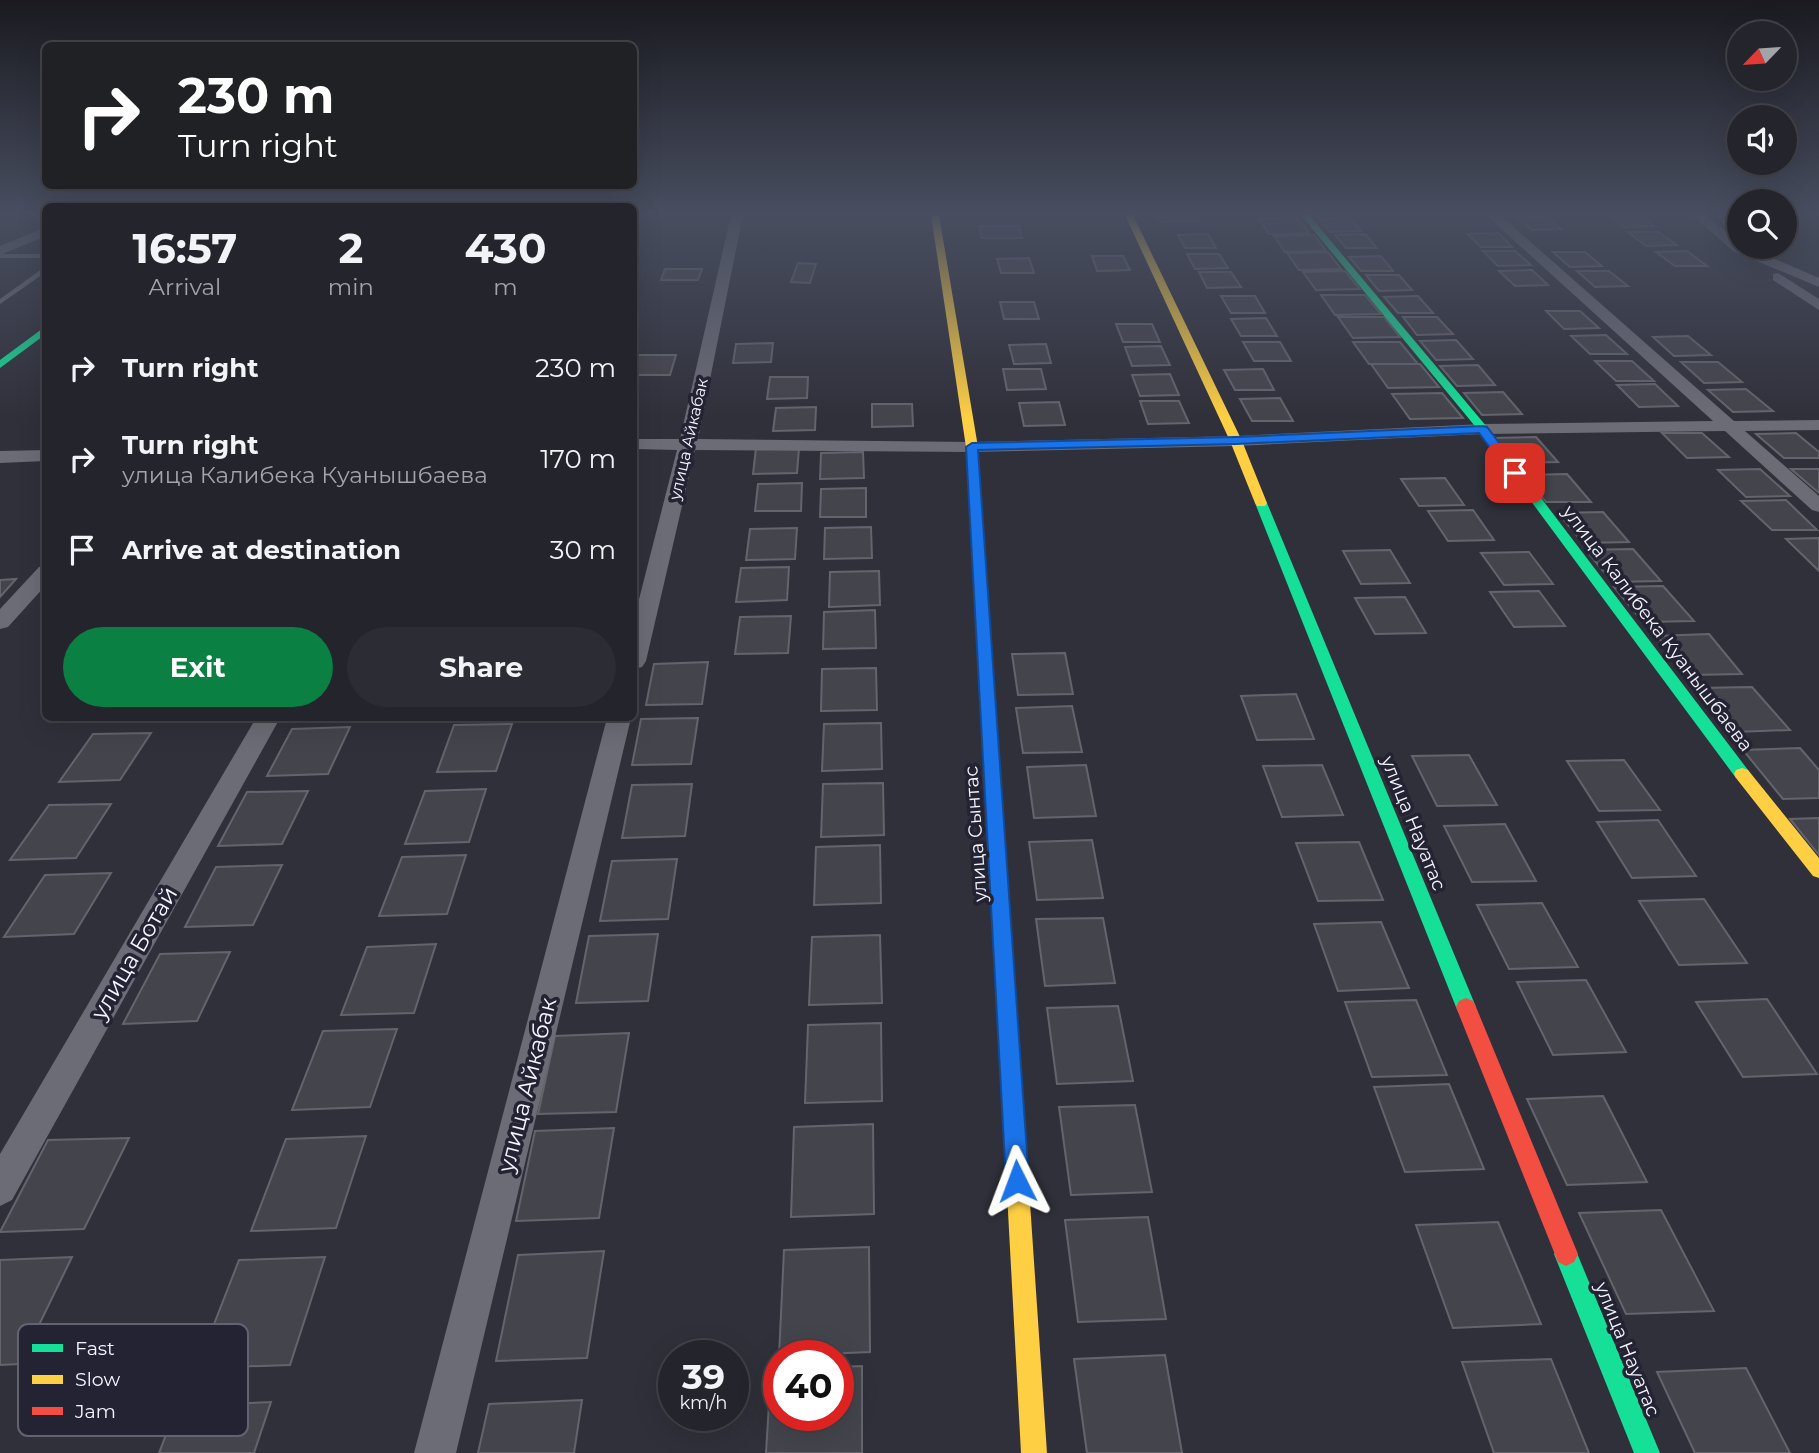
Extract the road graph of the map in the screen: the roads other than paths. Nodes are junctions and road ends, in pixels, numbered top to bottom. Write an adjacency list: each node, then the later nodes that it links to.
1 (26, 283): 8 (lane)
2 (722, 283): 18 (street, улица Айкабак)
3 (945, 283): 20 (street, улица Сынтас)
4 (1161, 283): 17 (street, улица Науатас)
5 (1362, 283): 16 (street, улица Калибека Куанышбаева)
6 (1569, 283): 15 (street)
7 (1787, 283): 9 (street)
8 (0, 302)
9 (1819, 306)
10 (42, 316): 12 (street)
11 (42, 332): 13 (street)
12 (0, 348)
13 (0, 365)
14 (1819, 425): 15 (street)
15 (1733, 428): 16 (street); 23 (street)
16 (1483, 429): 17 (street); 29 (street, улица Калибека Куанышбаева)
17 (1236, 440): 20 (street); 33 (street, улица Науатас)
18 (688, 443): 19 (street); 20 (street); 26 (street, улица Айкабак)
19 (637, 444)
20 (972, 447): 32 (street, улица Сынтас)
21 (42, 455): 22 (street)
22 (0, 457)
23 (1819, 506)
24 (42, 576): 25 (street)
25 (0, 622)
26 (637, 649)
27 (266, 721): 30 (street, улица Ботай)
28 (618, 721): 31 (street, улица Айкабак)
29 (1819, 871)
30 (0, 1188)
31 (435, 1453)
32 (1034, 1453)
33 (1647, 1453)

